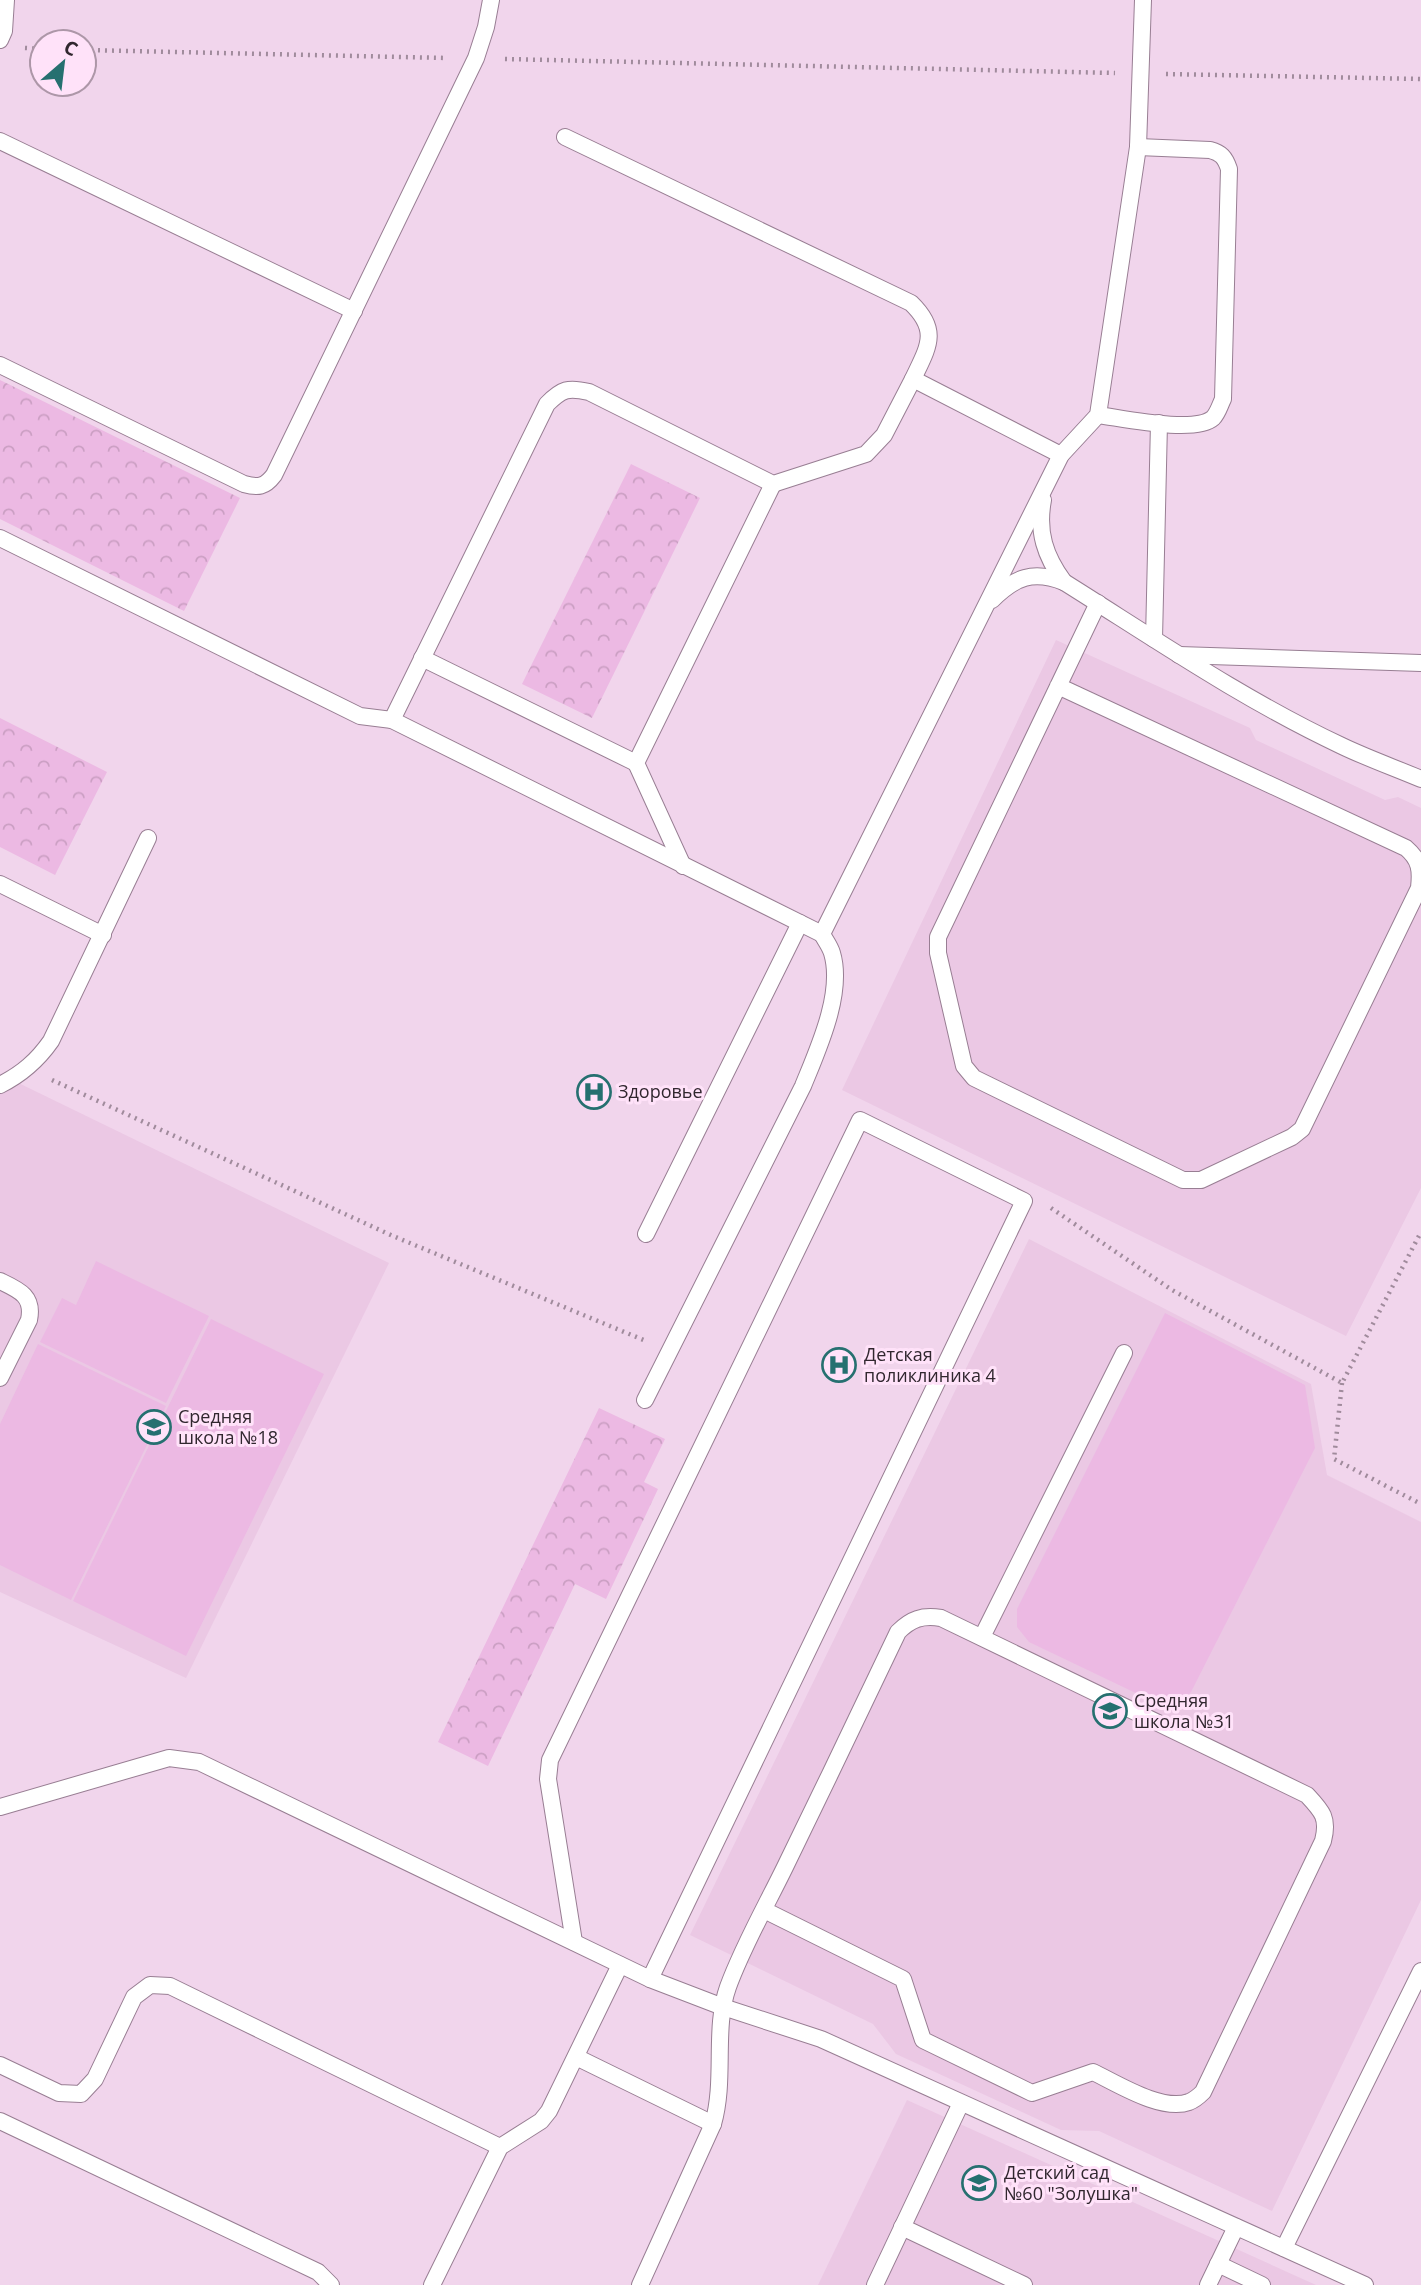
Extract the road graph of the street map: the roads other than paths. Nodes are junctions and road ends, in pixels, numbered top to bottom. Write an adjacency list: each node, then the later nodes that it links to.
1 (6, 0): 4 (lane)
2 (491, 0): 8 (lane)
3 (1143, 0): 7 (lane)
4 (0, 40)
5 (565, 137): 10 (lane)
6 (0, 141): 8 (lane)
7 (1138, 147): 11 (lane); 12 (lane)
8 (354, 311): 9 (lane)
9 (0, 365)
10 (913, 379): 13 (lane); 15 (lane)
11 (1098, 415): 12 (lane); 13 (lane)
12 (1159, 423): 20 (lane)
13 (1060, 455): 14 (lane)
14 (1052, 471): 17 (lane); 19 (lane)
15 (773, 484): 22 (lane); 26 (lane)
16 (0, 538): 25 (lane)
17 (1065, 582): 18 (lane); 19 (lane)
18 (1098, 603): 20 (lane); 24 (lane)
19 (982, 612): 32 (lane)
20 (1154, 639): 21 (lane)
21 (1177, 654): 23 (lane); 27 (lane)
22 (422, 658): 25 (lane); 26 (lane)
23 (1421, 663)
24 (1058, 686): 24 (lane)
25 (392, 720): 29 (lane)
26 (636, 763): 29 (lane)
27 (1421, 779)
28 (148, 838): 33 (lane)
29 (683, 866): 31 (lane)
30 (0, 884): 33 (lane)
31 (800, 923): 32 (lane); 35 (lane)
32 (821, 934): 39 (lane)
33 (103, 935): 34 (lane)
34 (0, 1085)
35 (646, 1234)
36 (0, 1281): 38 (lane)
37 (1124, 1353): 40 (lane)
38 (0, 1378)
39 (645, 1400)
40 (982, 1637): 42 (lane); 42 (lane)
41 (0, 1807): 43 (lane)
42 (764, 1910): 47 (lane)
43 (574, 1942): 44 (lane); 46 (lane)
44 (620, 1965): 46 (lane); 48 (lane)
45 (1421, 1971): 56 (lane)
46 (650, 1979): 47 (lane)
47 (723, 2007): 50 (lane); 52 (lane)
48 (576, 2057): 52 (lane); 53 (lane)
49 (0, 2065): 53 (lane)
50 (961, 2103): 54 (lane); 55 (lane)
51 (0, 2121): 59 (lane)
52 (713, 2124): 61 (lane)
53 (500, 2147): 60 (lane)
54 (902, 2227): 62 (lane); 63 (lane)
55 (1236, 2227): 56 (lane); 57 (lane)
56 (1284, 2248): 58 (lane)
57 (1218, 2264): 64 (lane); 65 (lane)
58 (1340, 2280): 66 (lane)
59 (331, 2285)
60 (432, 2285)
61 (640, 2285)
62 (875, 2285)
63 (1024, 2285)
64 (1208, 2285)
65 (1262, 2285)
66 (1364, 2285)

